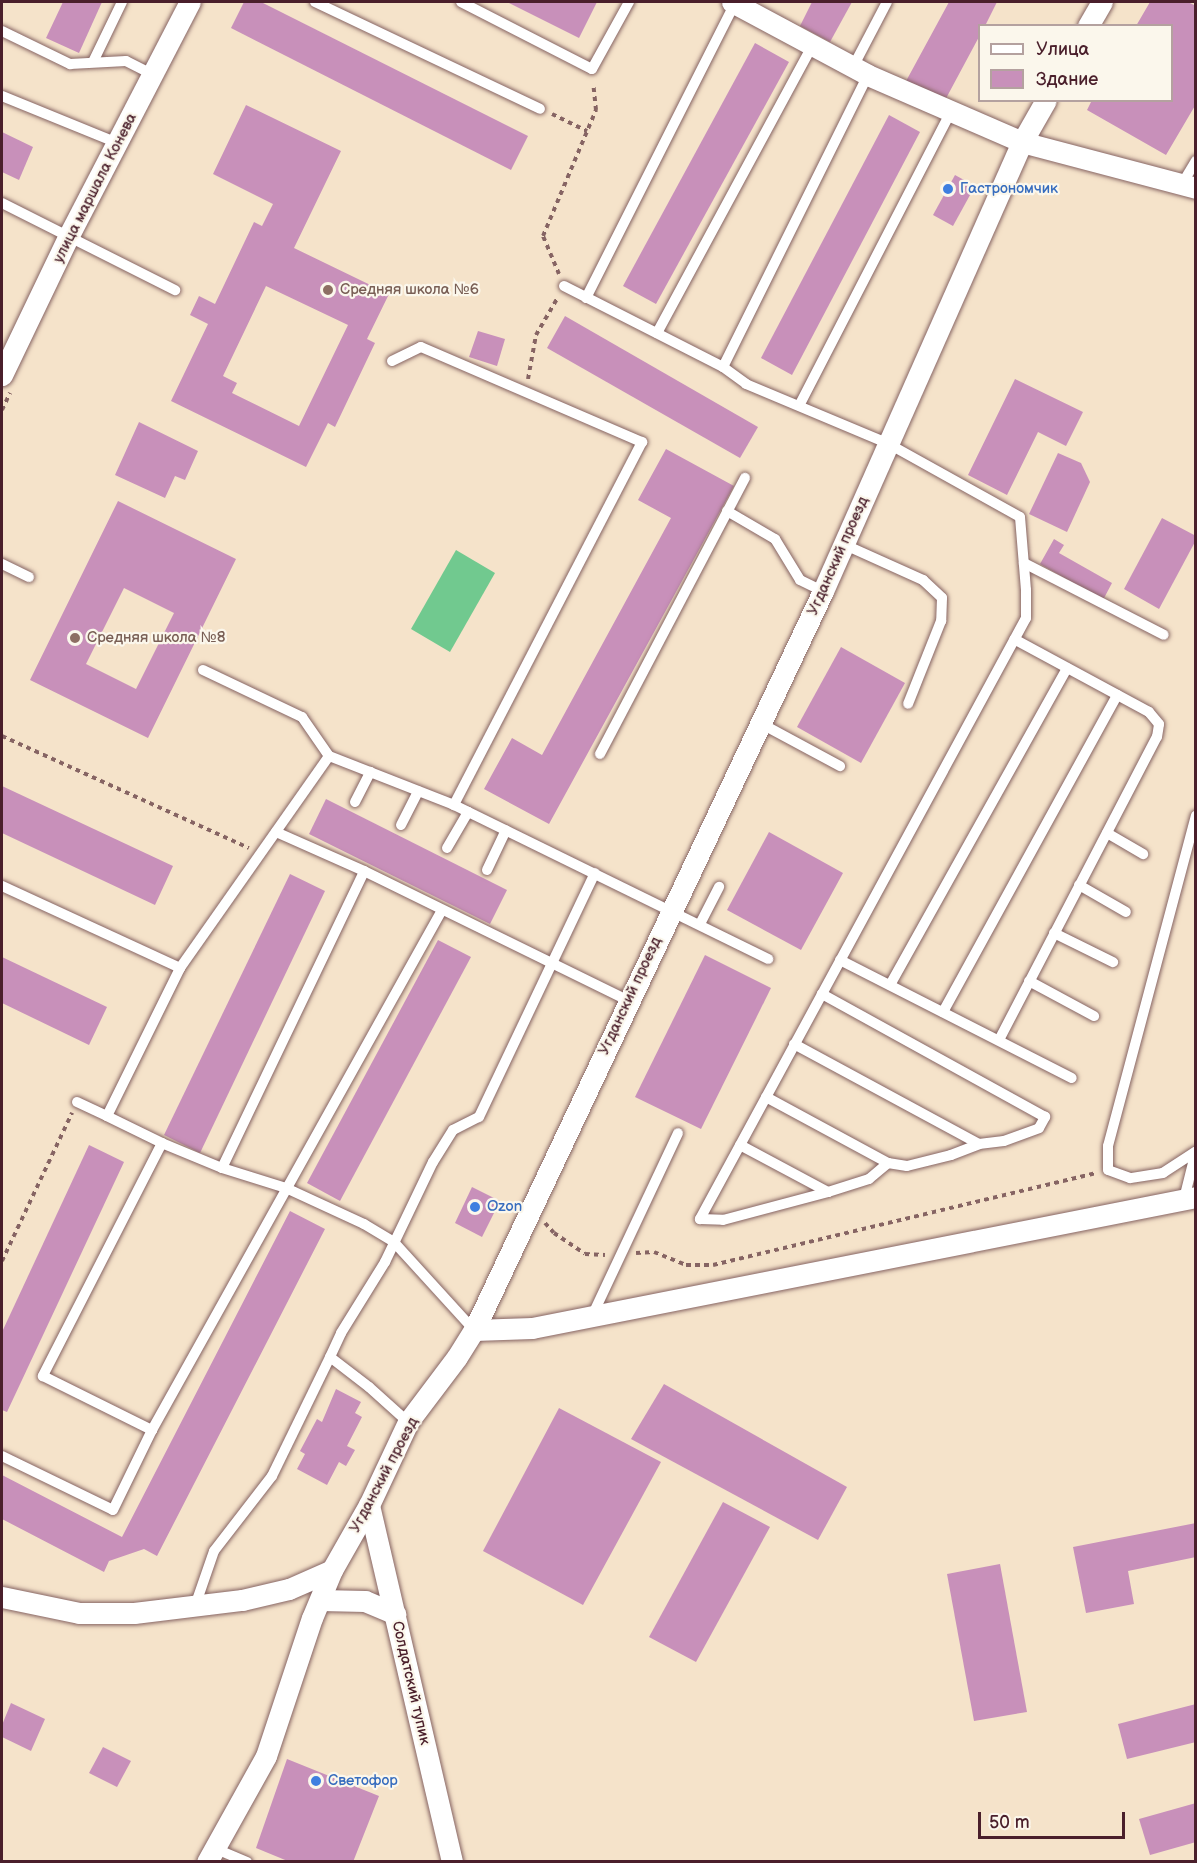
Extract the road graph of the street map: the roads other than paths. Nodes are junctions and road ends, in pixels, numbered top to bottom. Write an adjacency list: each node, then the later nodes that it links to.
1 (122, 2): 12 (lane)
2 (190, 2): 14 (street, улица маршала Конева)
3 (315, 2): 17 (lane)
4 (461, 2): 5 (lane)
5 (629, 2)
6 (734, 2): 11 (street); 27 (lane)
7 (887, 2): 13 (lane)
8 (1102, 2): 9 (street)
9 (1089, 24)
10 (2, 31): 12 (lane)
11 (813, 45): 13 (street); 28 (lane)
12 (93, 62): 14 (lane)
13 (861, 71): 18 (street); 30 (lane)
14 (154, 75): 20 (street, улица маршала Конева)
15 (2, 96): 20 (lane)
16 (1045, 102): 19 (street, Угданский проезд)
17 (540, 109)
18 (951, 111): 19 (street); 32 (lane)
19 (1022, 142): 22 (street); 33 (street, Угданский проезд)
20 (119, 143): 24 (street, улица маршала Конева)
21 (1196, 161): 22 (lane)
22 (1189, 186)
23 (2, 203): 24 (lane)
24 (69, 235): 26 (lane); 31 (street, улица маршала Конева)
25 (564, 286): 27 (lane)
26 (175, 290)
27 (586, 298): 28 (lane)
28 (657, 333): 30 (lane)
29 (392, 361): 54 (lane)
30 (723, 367): 32 (lane)
31 (2, 375)
32 (800, 404): 33 (lane)
33 (887, 443): 36 (street, Угданский проезд); 37 (lane)
34 (745, 478): 35 (lane)
35 (727, 511): 40 (lane); 48 (lane)
36 (843, 544): 40 (street, Угданский проезд); 46 (lane)
37 (1024, 563): 41 (lane); 42 (lane)
38 (2, 564): 39 (lane)
39 (29, 577)
40 (823, 591): 47 (street, Угданский проезд)
41 (1164, 634)
42 (1014, 639): 43 (lane); 75 (lane)
43 (1067, 668): 45 (lane); 80 (lane)
44 (203, 670): 49 (lane)
45 (1117, 695): 60 (lane); 83 (lane)
46 (909, 704)
47 (760, 723): 50 (lane); 69 (street, Угданский проезд)
48 (600, 754)
49 (329, 756): 51 (lane); 59 (lane)
50 (840, 766)
51 (370, 772): 52 (lane); 53 (lane)
52 (418, 791): 54 (lane); 57 (lane)
53 (355, 802)
54 (454, 805): 55 (lane)
55 (468, 812): 58 (lane); 61 (lane)
56 (1196, 816): 95 (lane)
57 (401, 825)
58 (506, 830): 63 (lane); 65 (lane)
59 (276, 832): 64 (lane); 78 (lane)
60 (1107, 833): 62 (lane); 66 (lane)
61 (447, 848)
62 (1143, 854)
63 (487, 870)
64 (364, 871): 70 (lane); 97 (lane)
65 (595, 873): 69 (lane); 77 (lane)
66 (1079, 885): 71 (lane); 73 (lane)
67 (2, 886): 78 (lane)
68 (719, 887): 72 (lane)
69 (671, 909): 72 (lane); 82 (street, Угданский проезд)
70 (442, 910): 77 (lane); 98 (lane)
71 (1126, 912)
72 (700, 924): 74 (lane)
73 (1054, 933): 76 (lane); 79 (lane)
74 (768, 959)
75 (840, 960): 80 (lane); 81 (lane)
76 (1113, 962)
77 (552, 963): 82 (lane); 101 (lane)
78 (180, 968): 90 (lane)
79 (1029, 981): 84 (lane); 85 (lane)
80 (890, 985): 83 (lane)
81 (822, 994): 86 (lane); 93 (lane)
82 (627, 1000): 103 (street, Угданский проезд)
83 (943, 1012): 85 (lane)
84 (1094, 1016)
85 (999, 1040): 87 (lane)
86 (794, 1044): 88 (lane); 93 (lane)
87 (1072, 1077)
88 (766, 1097): 94 (lane); 96 (lane)
89 (77, 1102): 90 (lane)
90 (107, 1116): 92 (lane)
91 (678, 1133): 102 (lane)
92 (162, 1143): 97 (lane); 106 (lane)
93 (979, 1144): 96 (lane)
94 (740, 1145): 99 (lane); 99 (lane)
95 (1195, 1152): 100 (lane)
96 (888, 1163): 99 (lane)
97 (222, 1168): 98 (lane)
98 (286, 1188): 101 (lane); 106 (lane)
99 (828, 1192)
100 (1190, 1198): 102 (street)
101 (394, 1242): 103 (lane); 104 (lane)
102 (592, 1316): 103 (street)
103 (474, 1330): 105 (street, Угданский проезд)
104 (330, 1357): 105 (lane); 112 (lane)
105 (408, 1422): 108 (street, Угданский проезд)
106 (152, 1430): 107 (lane)
107 (2, 1456)
108 (369, 1505): 109 (street, Угданский проезд); 113 (street, Солдатский тупик)
109 (332, 1570): 111 (street, Угданский проезд); 112 (street)
110 (2, 1597): 112 (street)
111 (320, 1600): 113 (street); 114 (street, Угданский проезд)
112 (195, 1606)
113 (395, 1614): 116 (street, Солдатский тупик)
114 (211, 1855): 115 (lane)
115 (247, 1862)
116 (452, 1862)

